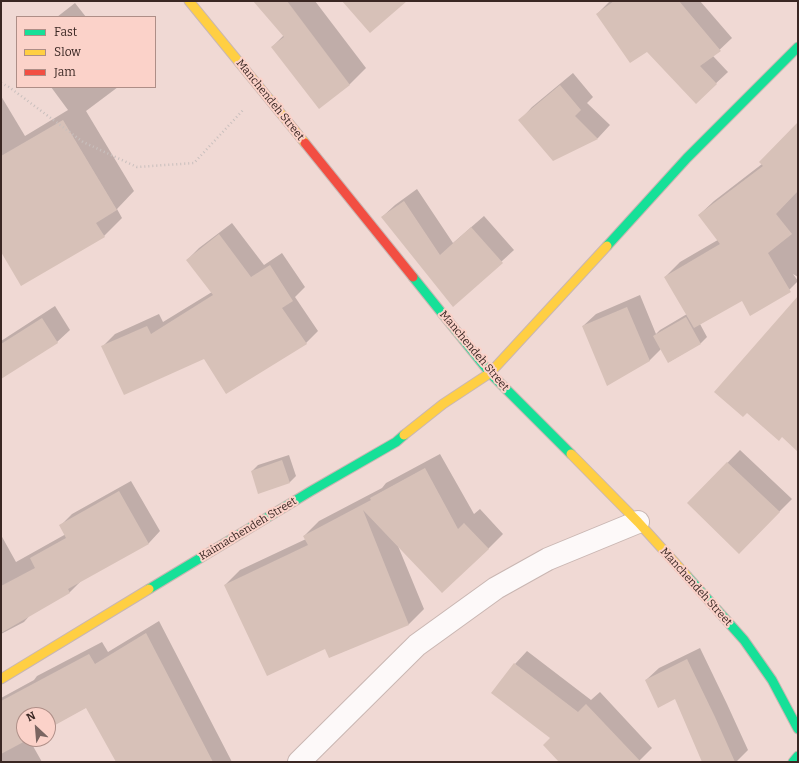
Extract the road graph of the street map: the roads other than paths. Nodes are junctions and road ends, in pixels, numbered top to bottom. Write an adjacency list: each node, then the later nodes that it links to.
1 (189, 1): 3 (street, Manchendeh Street)
2 (798, 47): 3 (street, Kaimachendeh Street)
3 (490, 373): 4 (street, Manchendeh Street); 5 (street, Kaimachendeh Street)
4 (638, 522): 6 (street, Manchendeh Street); 8 (street)
5 (1, 679)
6 (798, 729)
7 (798, 756): 9 (street)
8 (300, 762)
9 (793, 762)

